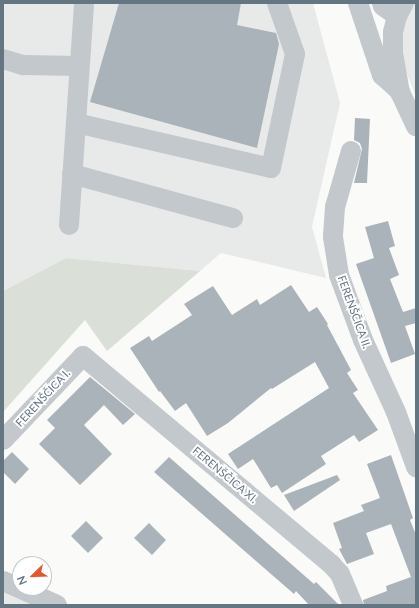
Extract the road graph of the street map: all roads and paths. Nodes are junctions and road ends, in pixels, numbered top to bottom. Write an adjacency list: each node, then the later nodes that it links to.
1 (84, 3): 7 (street)
2 (278, 3): 9 (street)
3 (358, 3): 8 (street)
4 (382, 3): 5 (street)
5 (401, 9): 8 (street)
6 (3, 59): 7 (street)
7 (79, 66): 9 (street)
8 (400, 92): 10 (street)
9 (76, 123): 12 (street)
10 (416, 126)
11 (351, 151): 17 (street, FERENŠČICA II.)
12 (72, 174): 13 (street); 14 (street)
13 (233, 218)
14 (68, 225)
15 (83, 356): 16 (street, FERENŠČICA I.); 20 (street, FERENŠČICA XI.)
16 (3, 440)
17 (416, 467)
18 (3, 581): 19 (street)
19 (57, 605)
20 (353, 605)

